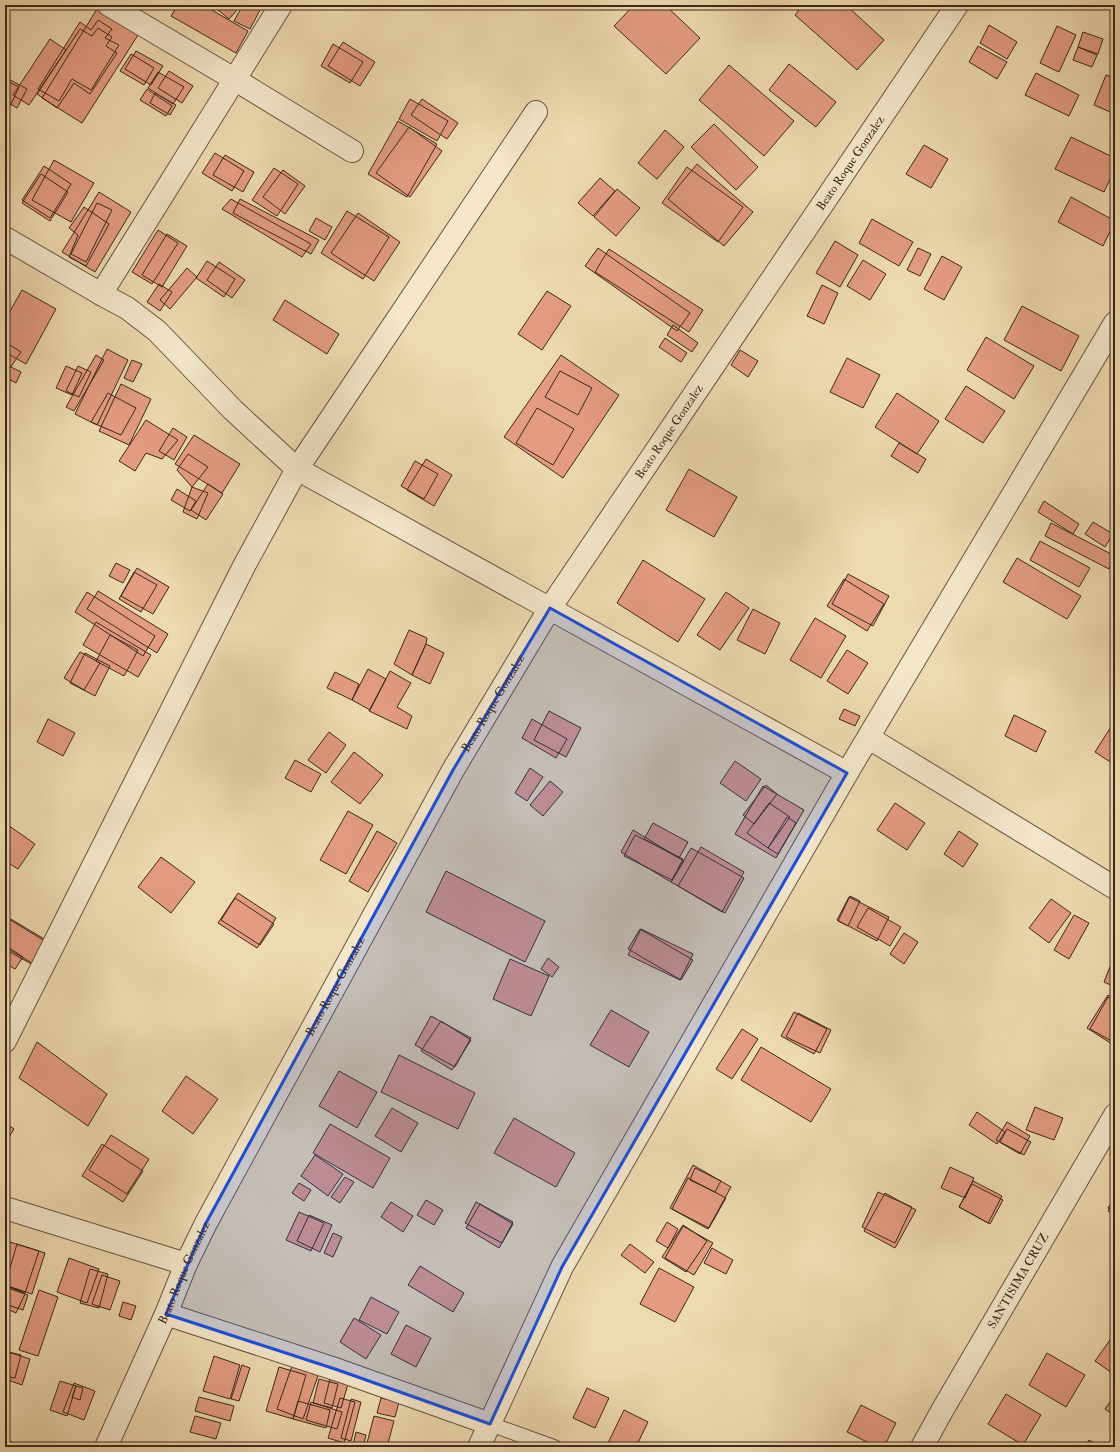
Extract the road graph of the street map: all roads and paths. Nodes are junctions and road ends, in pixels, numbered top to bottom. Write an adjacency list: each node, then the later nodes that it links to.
1 (108, 5): 4 (street)
2 (281, 5): 4 (street)
3 (957, 5): 11 (street, Beato Roque Gonzalez)
4 (234, 79): 6 (street); 8 (street)
5 (536, 112): 10 (street)
6 (352, 151)
7 (5, 238): 8 (street)
8 (101, 294): 10 (street)
9 (1115, 323): 12 (street)
10 (297, 469): 11 (street); 15 (street)
11 (550, 608): 13 (street); 18 (street, Beato Roque Gonzalez)
12 (869, 738): 13 (street); 14 (street)
13 (847, 773): 20 (street)
14 (1115, 888)
15 (5, 1041)
16 (1115, 1115): 24 (street, SANTISIMA CRUZ)
17 (5, 1208): 18 (street)
18 (186, 1264): 19 (street, Beato Roque Gonzalez)
19 (166, 1314): 20 (street); 21 (street, Beato Roque Gonzalez)
20 (490, 1424): 22 (street); 23 (lane)
21 (106, 1447)
22 (479, 1447)
23 (554, 1447)
24 (922, 1447)

